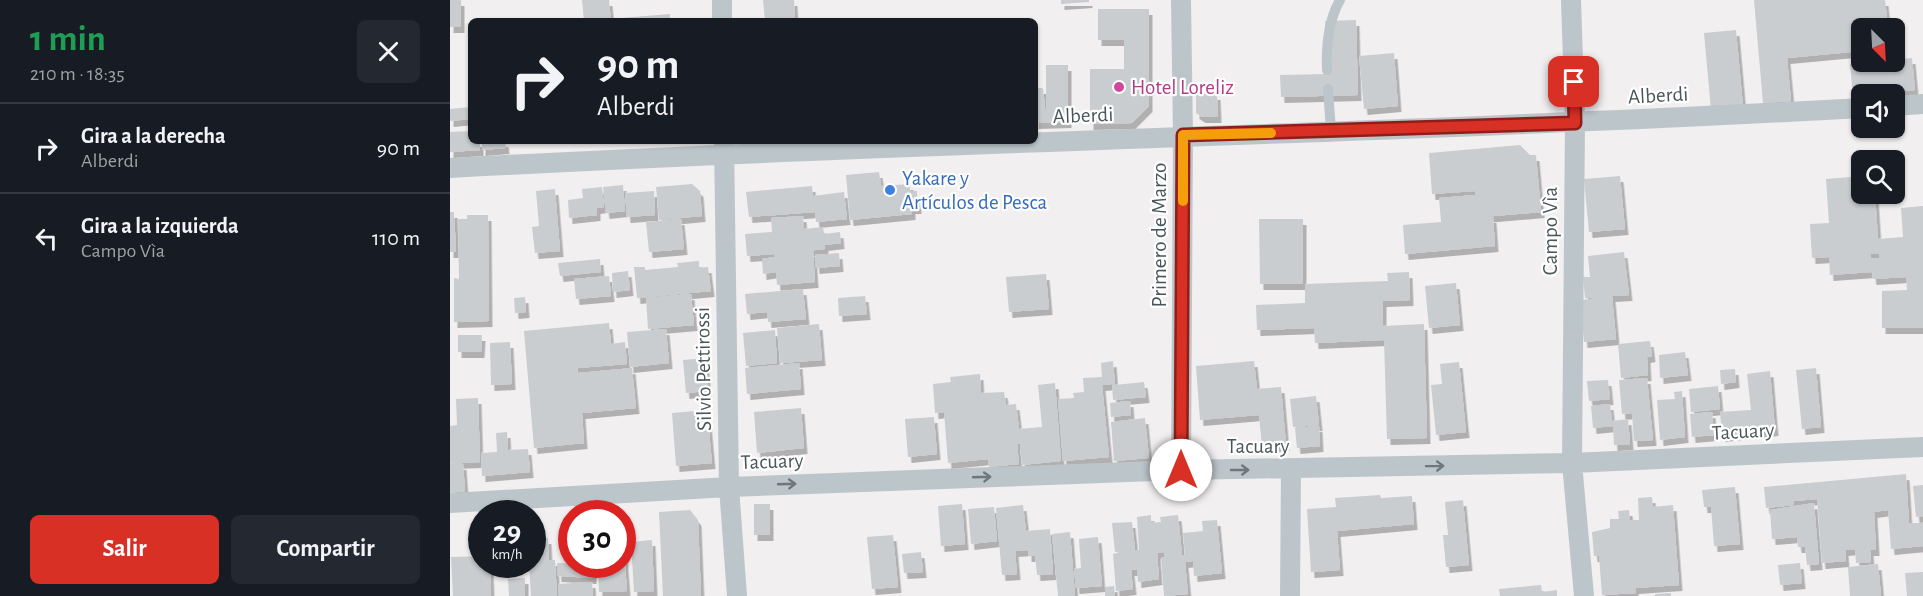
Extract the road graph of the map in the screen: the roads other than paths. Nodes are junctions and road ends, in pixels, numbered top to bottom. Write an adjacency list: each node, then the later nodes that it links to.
1 (722, 0): 5 (street)
2 (1181, 0): 13 (street, Primero de Marzo)
3 (1340, 0): 6 (lane)
4 (1571, 0): 11 (street, Campo Vìa)
5 (722, 18)
6 (1327, 70)
7 (1328, 89): 12 (lane)
8 (1923, 104): 9 (street)
9 (1905, 105)
10 (1851, 109): 11 (street, Alberdi)
11 (1575, 123): 12 (street, Alberdi); 19 (street, Campo Vìa)
12 (1331, 131): 13 (street, Alberdi)
13 (1183, 135): 14 (street, Alberdi); 20 (street, Primero de Marzo)
14 (1038, 139)
15 (839, 144): 16 (street, Alberdi)
16 (724, 147): 17 (street, Alberdi); 22 (street, Silvio Pettirossi)
17 (450, 168)
18 (1923, 447): 19 (street, Tacuary)
19 (1572, 463): 21 (street, Tacuary, one-way to 19); 26 (street, Campo Vìa)
20 (1181, 470): 21 (street, Tacuary, one-way to 21); 22 (street, Tacuary, one-way to 20)
21 (1291, 470): 25 (street)
22 (729, 487): 23 (street, Tacuary); 24 (street, Silvio Pettirossi)
23 (450, 503)
24 (737, 596)
25 (1290, 596)
26 (1584, 596)

